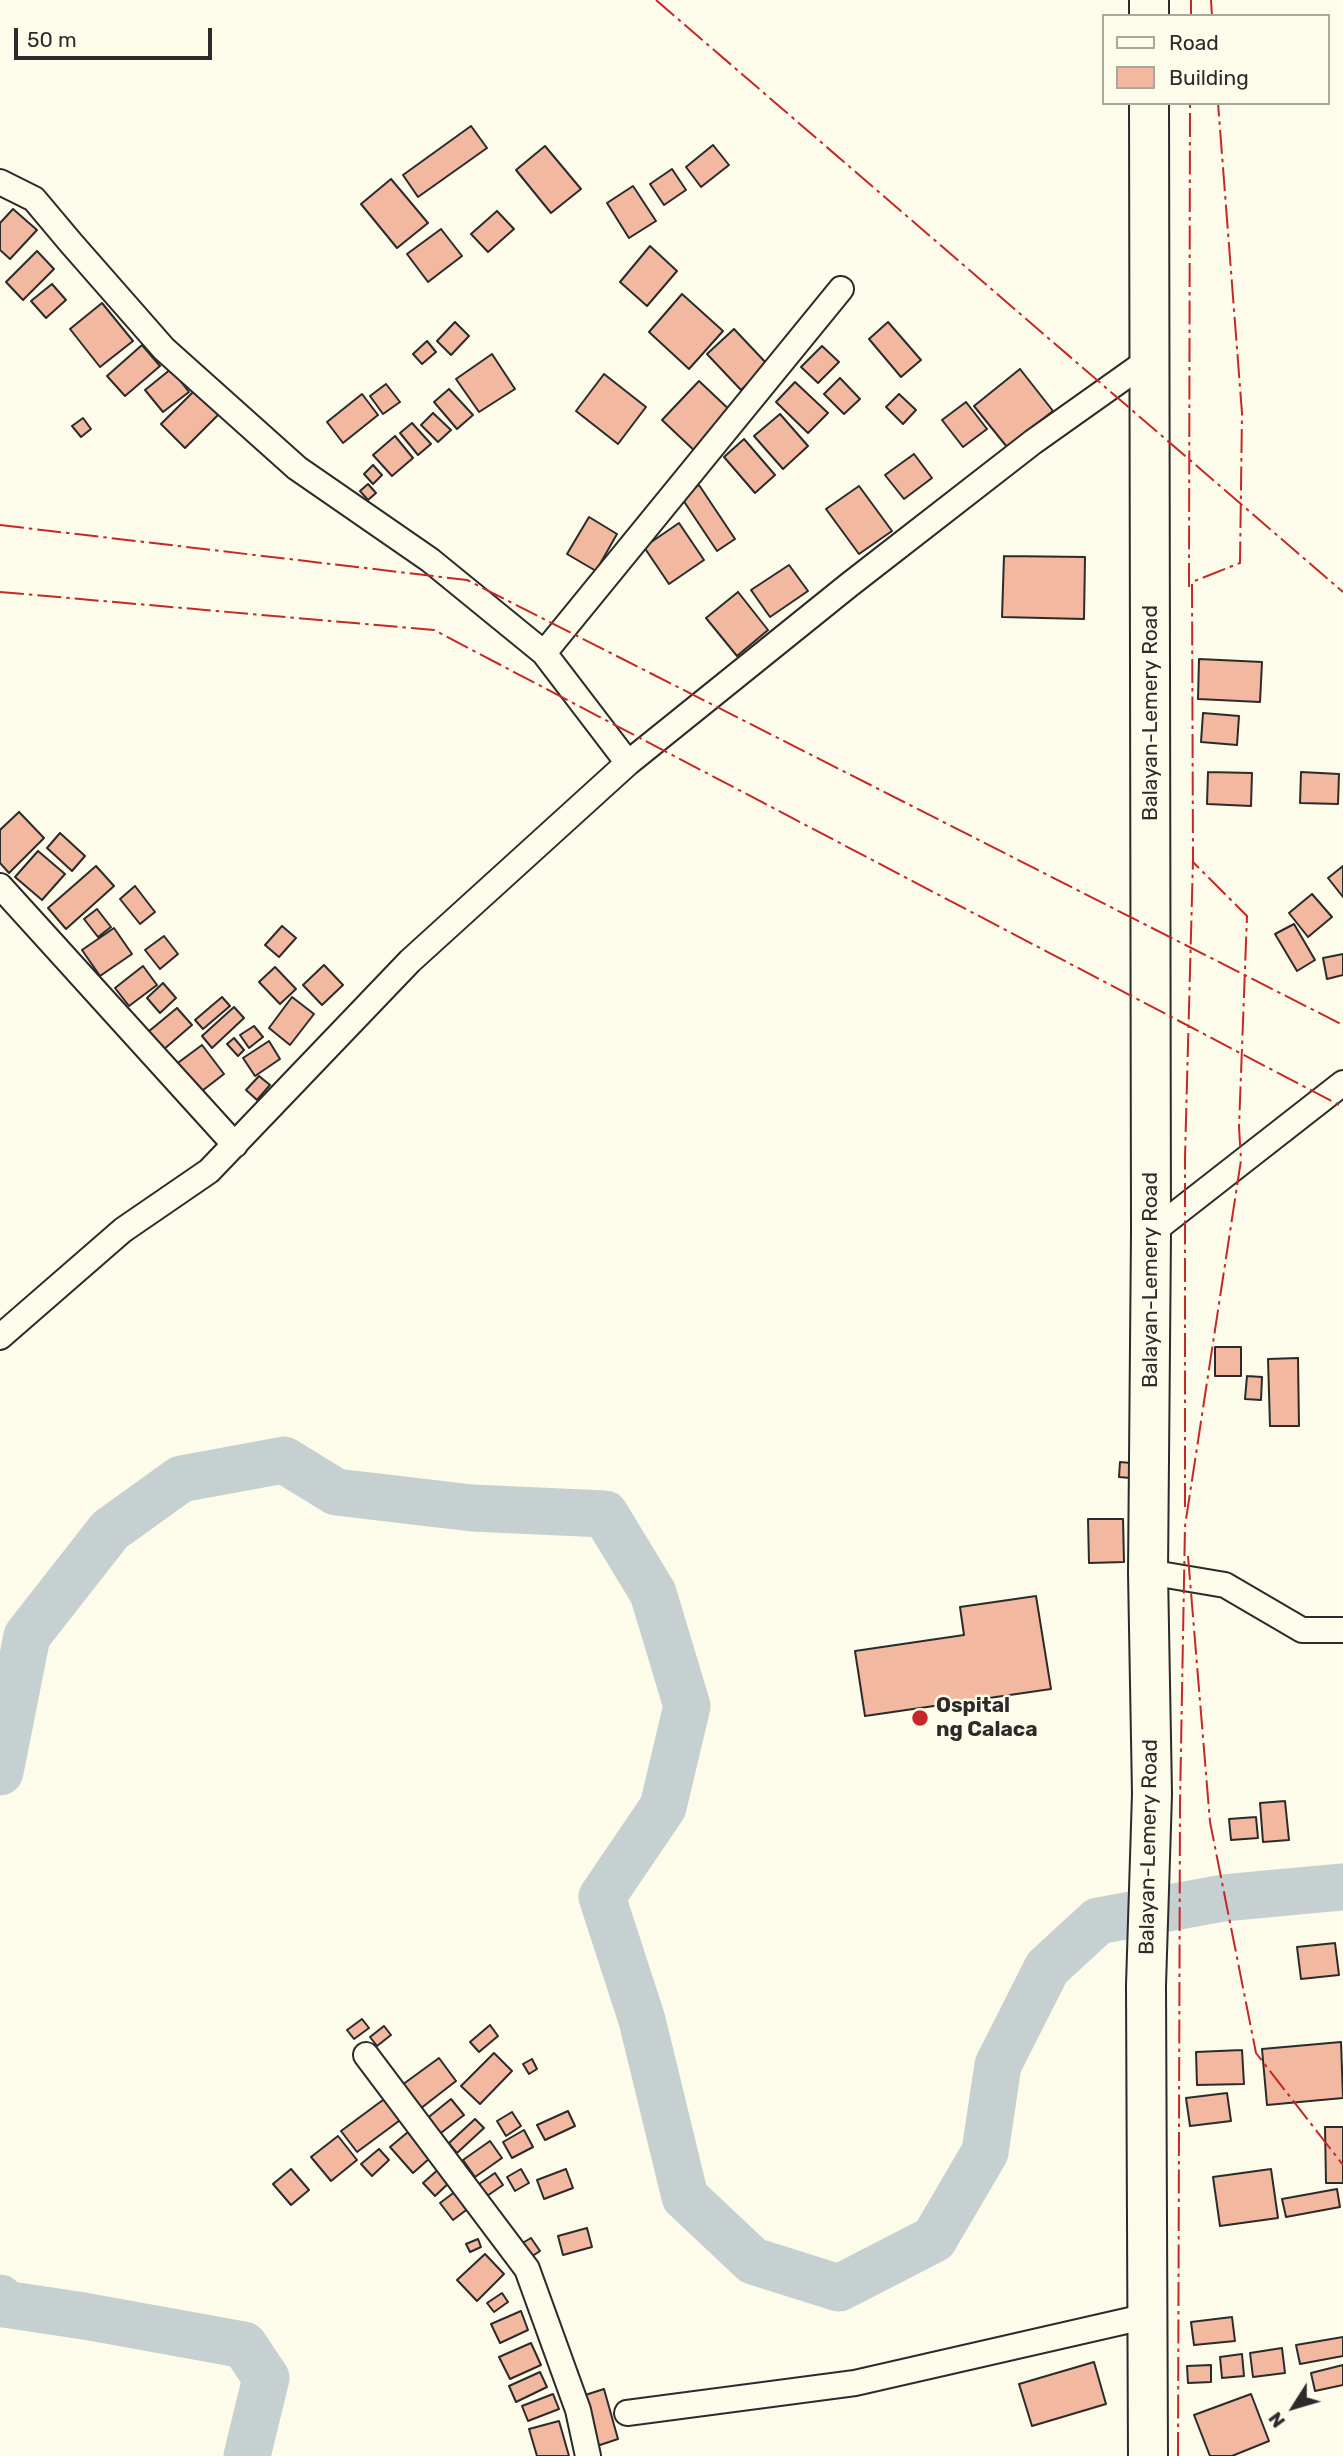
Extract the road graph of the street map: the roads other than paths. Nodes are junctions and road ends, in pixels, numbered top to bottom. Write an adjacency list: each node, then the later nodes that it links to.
1 (1149, 105): 4 (main road, Balayan-Lemery Road)
2 (0, 182): 5 (street)
3 (841, 289): 5 (street)
4 (1150, 359): 6 (street); 10 (main road, Balayan-Lemery Road)
5 (544, 653): 6 (street)
6 (628, 762): 9 (street)
7 (0, 886): 9 (street)
8 (1343, 1083): 10 (street)
9 (235, 1145): 11 (street)
10 (1152, 1233): 12 (main road, Balayan-Lemery Road)
11 (0, 1337)
12 (1149, 1572): 13 (street); 15 (main road, Balayan-Lemery Road)
13 (1343, 1630)
14 (366, 2055): 17 (street)
15 (1148, 2316): 16 (street); 18 (main road, Balayan-Lemery Road)
16 (627, 2413)
17 (588, 2456)
18 (1148, 2456)

